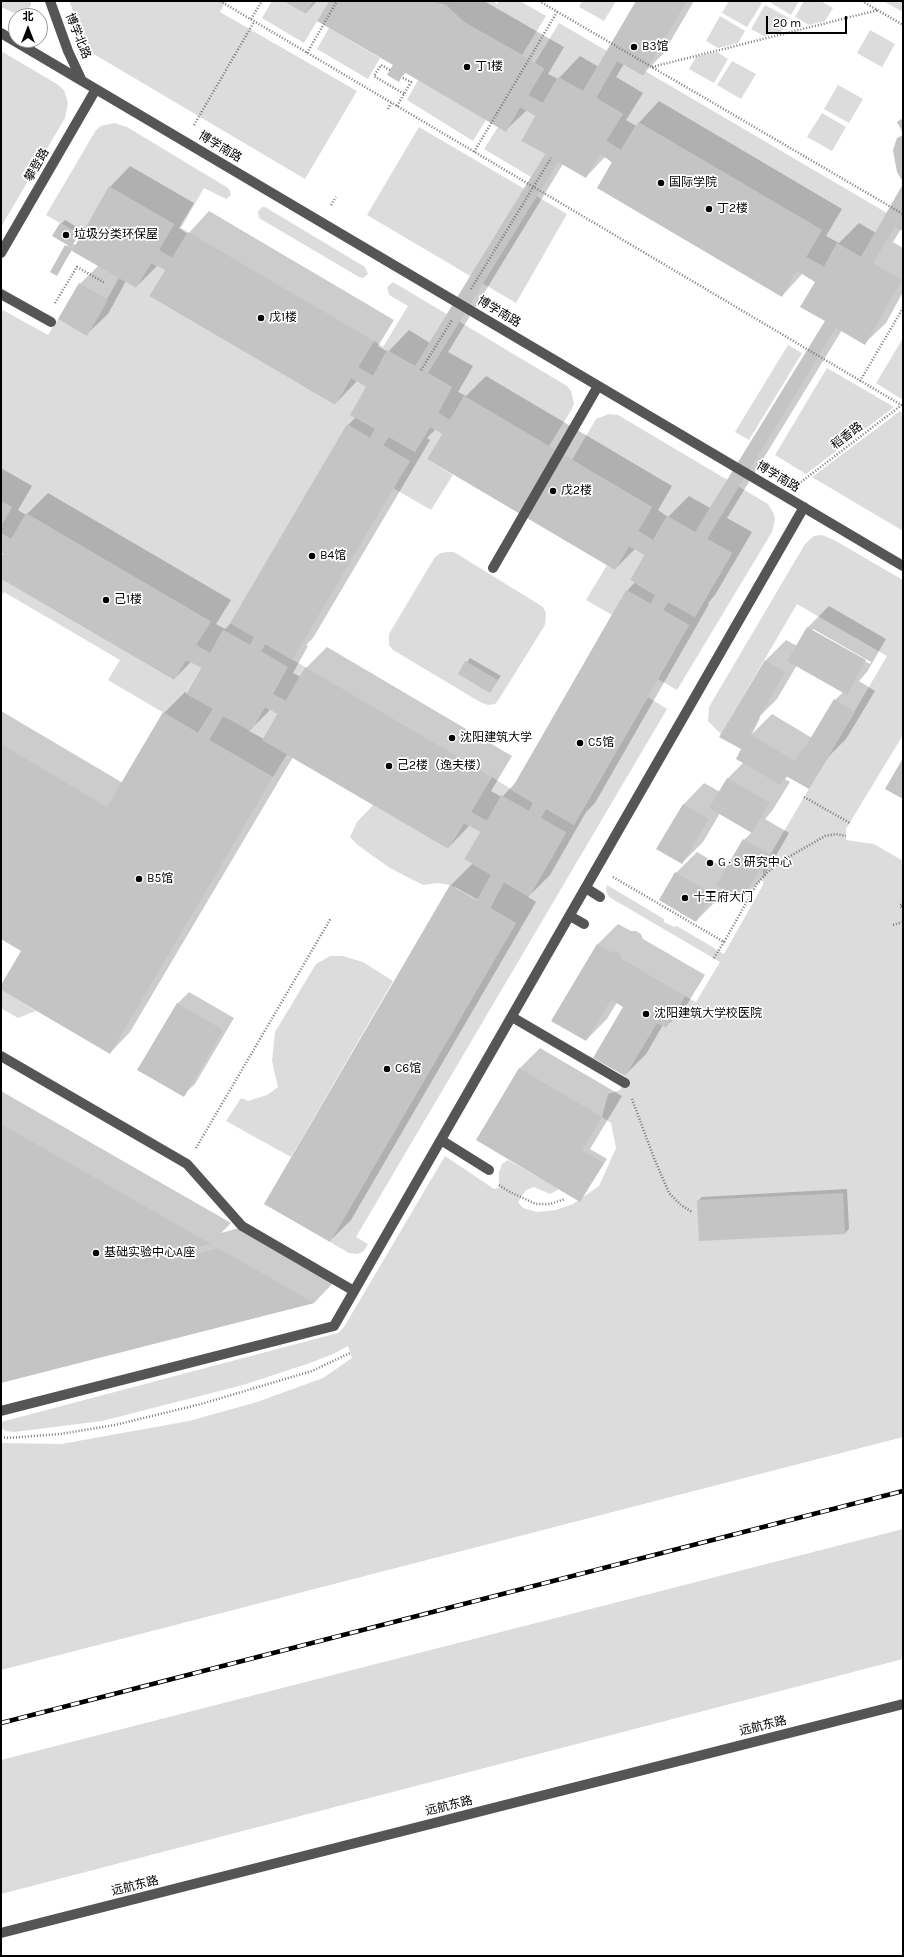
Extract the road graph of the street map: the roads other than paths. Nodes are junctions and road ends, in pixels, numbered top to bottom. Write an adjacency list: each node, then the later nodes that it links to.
1 (50, 1): 3 (street, 博学北路)
2 (1, 33): 3 (street)
3 (82, 81): 4 (street, 博学南路)
4 (96, 89): 5 (street, 攀登路); 8 (street, 博学南路)
5 (1, 253)
6 (1, 294): 7 (street)
7 (49, 321)
8 (598, 386): 9 (street, 博学南路); 11 (street)
9 (804, 507): 10 (street, 博学南路); 12 (street)
10 (903, 566)
11 (493, 568)
12 (586, 888): 13 (street); 14 (street)
13 (600, 897)
14 (570, 916): 15 (street); 16 (street)
15 (584, 924)
16 (512, 1016): 18 (street); 19 (street)
17 (1, 1056): 21 (street)
18 (624, 1083)
19 (441, 1140): 20 (street); 21 (street)
20 (489, 1170)
21 (354, 1291): 22 (street)
22 (1, 1411)
23 (903, 1704): 24 (street, 远航东路)
24 (1, 1933)

